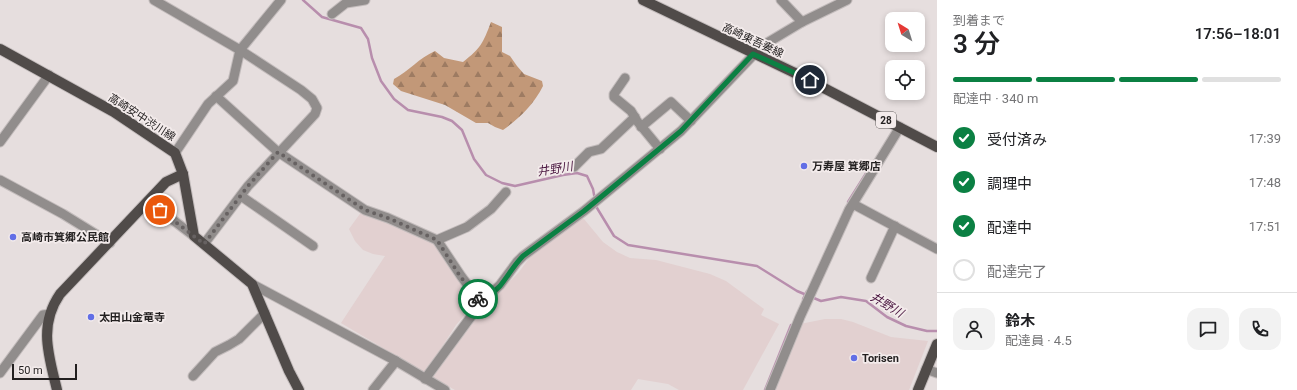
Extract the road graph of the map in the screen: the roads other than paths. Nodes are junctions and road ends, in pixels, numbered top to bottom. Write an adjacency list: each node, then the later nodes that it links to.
1 (154, 0): 10 (street)
2 (281, 0): 10 (street)
3 (365, 0): 7 (street)
4 (642, 0): 11 (main road, 高崎東吾妻線 / 28)
5 (781, 0): 8 (street)
6 (847, 0): 8 (street)
7 (332, 14)
8 (802, 22): 11 (street)
9 (0, 49): 12 (main road, 高崎安中渋川線)
10 (240, 50): 14 (street); 22 (street)
11 (753, 54): 16 (street); 17 (main road, 高崎東吾妻線 / 28)
12 (49, 75): 19 (street); 23 (main road, 高崎安中渋川線)
13 (625, 78): 15 (street)
14 (216, 96): 22 (street); 23 (street)
15 (635, 117): 18 (street); 24 (street)
16 (691, 121): 18 (street); 21 (street)
17 (900, 127): 20 (main road, 高崎東吾妻線 / 28); 30 (street)
18 (641, 128): 21 (street)
19 (0, 142)
20 (937, 147)
21 (660, 149): 40 (street)
22 (278, 152): 28 (street); 33 (street)
23 (175, 153): 25 (main road, 高崎安中渋川線)
24 (574, 167)
25 (183, 174): 29 (main road); 32 (main road, 高崎安中渋川線)
26 (0, 180): 34 (street)
27 (506, 192): 33 (street)
28 (241, 196): 35 (street); 36 (street)
29 (148, 201): 32 (street); 34 (main road)
30 (853, 204): 31 (street); 54 (street)
31 (896, 226): 37 (street); 38 (street)
32 (194, 236): 35 (main road)
33 (437, 240): 40 (street)
34 (110, 243): 42 (main road)
35 (204, 244): 39 (main road)
36 (313, 246)
37 (937, 249)
38 (871, 278)
39 (252, 284): 41 (main road); 44 (street)
40 (481, 303): 49 (street)
41 (265, 313): 48 (street); 51 (main road)
42 (50, 314): 46 (street); 50 (main road)
43 (937, 344): 45 (main road)
44 (396, 361): 49 (street); 52 (street)
45 (926, 368): 47 (street); 55 (main road)
46 (0, 373)
47 (937, 374)
48 (193, 376)
49 (425, 379): 53 (street)
50 (57, 390)
51 (299, 390)
52 (373, 390)
53 (445, 390)
54 (770, 390)
55 (918, 390)

